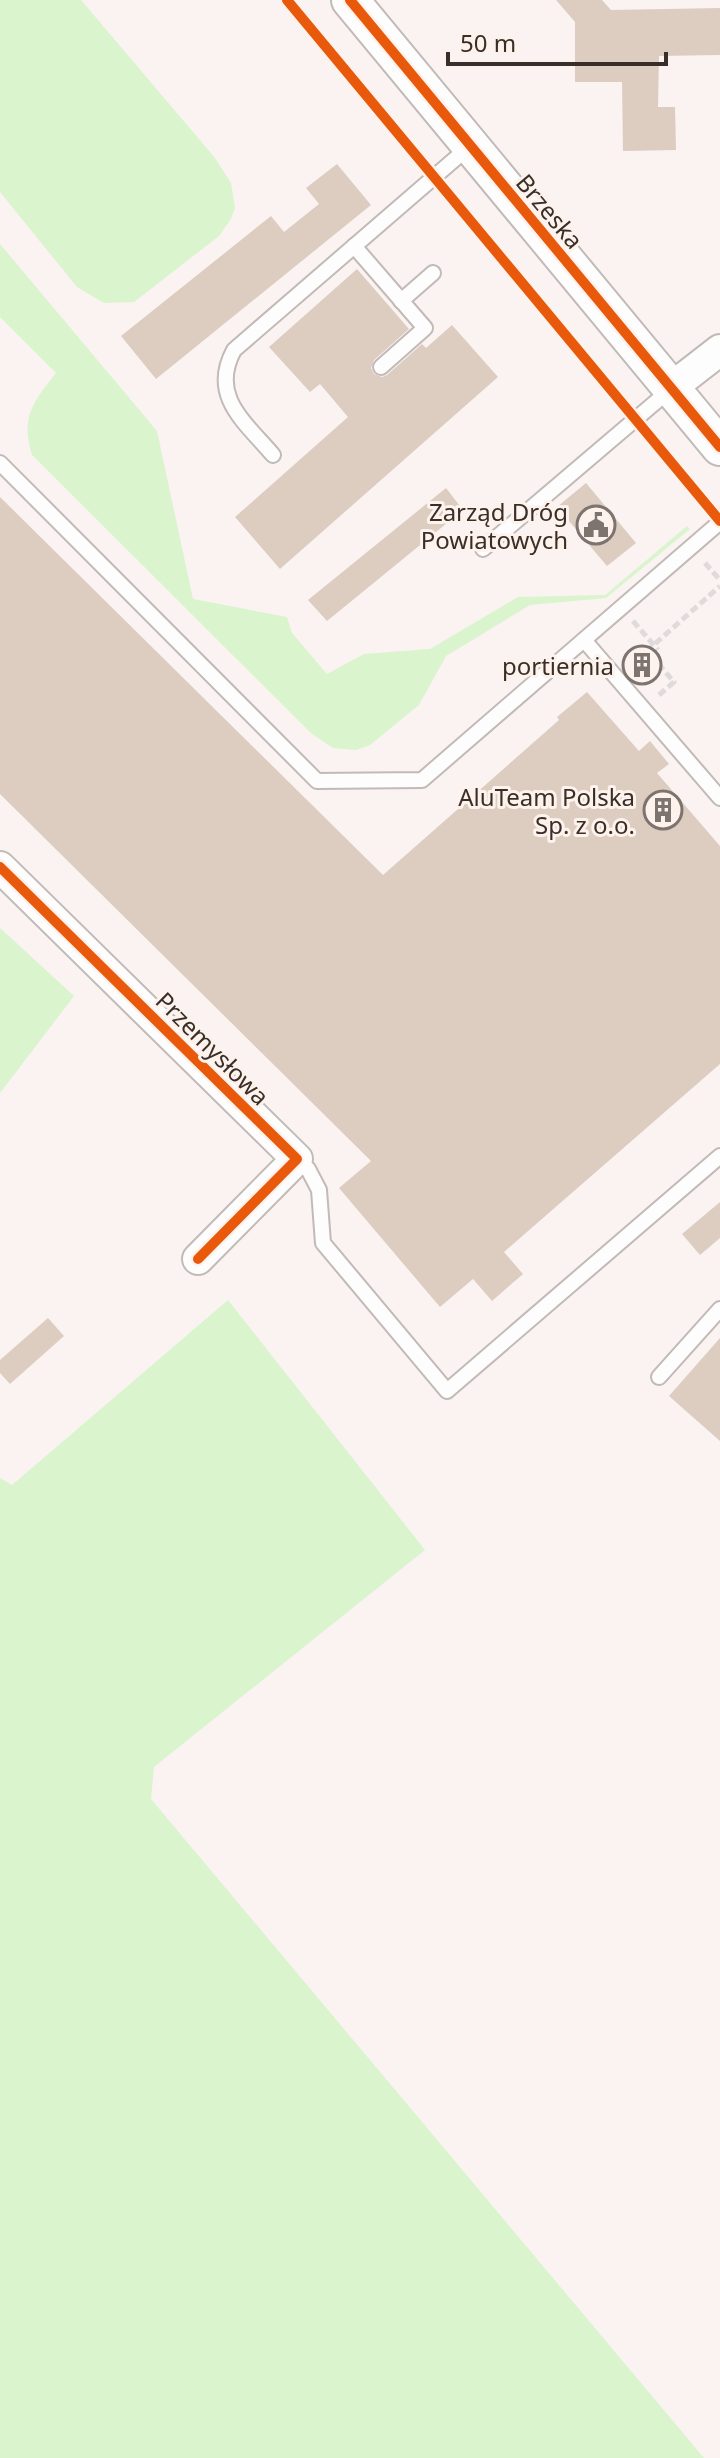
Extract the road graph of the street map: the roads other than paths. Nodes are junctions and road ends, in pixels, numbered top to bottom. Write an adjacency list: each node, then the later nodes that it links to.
1 (350, 0): 2 (street, Brzeska)
2 (471, 146): 3 (lane); 8 (street, Brzeska)
3 (354, 246): 5 (lane); 10 (lane)
4 (433, 273): 5 (lane)
5 (401, 301): 7 (lane)
6 (720, 350): 8 (street)
7 (381, 367)
8 (671, 388): 9 (street, Brzeska); 13 (lane)
9 (720, 447)
10 (273, 455)
11 (0, 463): 14 (lane)
12 (720, 522): 14 (lane)
13 (483, 549)
14 (584, 640): 15 (lane)
15 (720, 798)
16 (0, 867): 18 (street, Przemysłowa)
17 (720, 1156): 18 (lane)
18 (297, 1159): 19 (street)
19 (198, 1259)
20 (720, 1309): 21 (lane)
21 (659, 1377)

